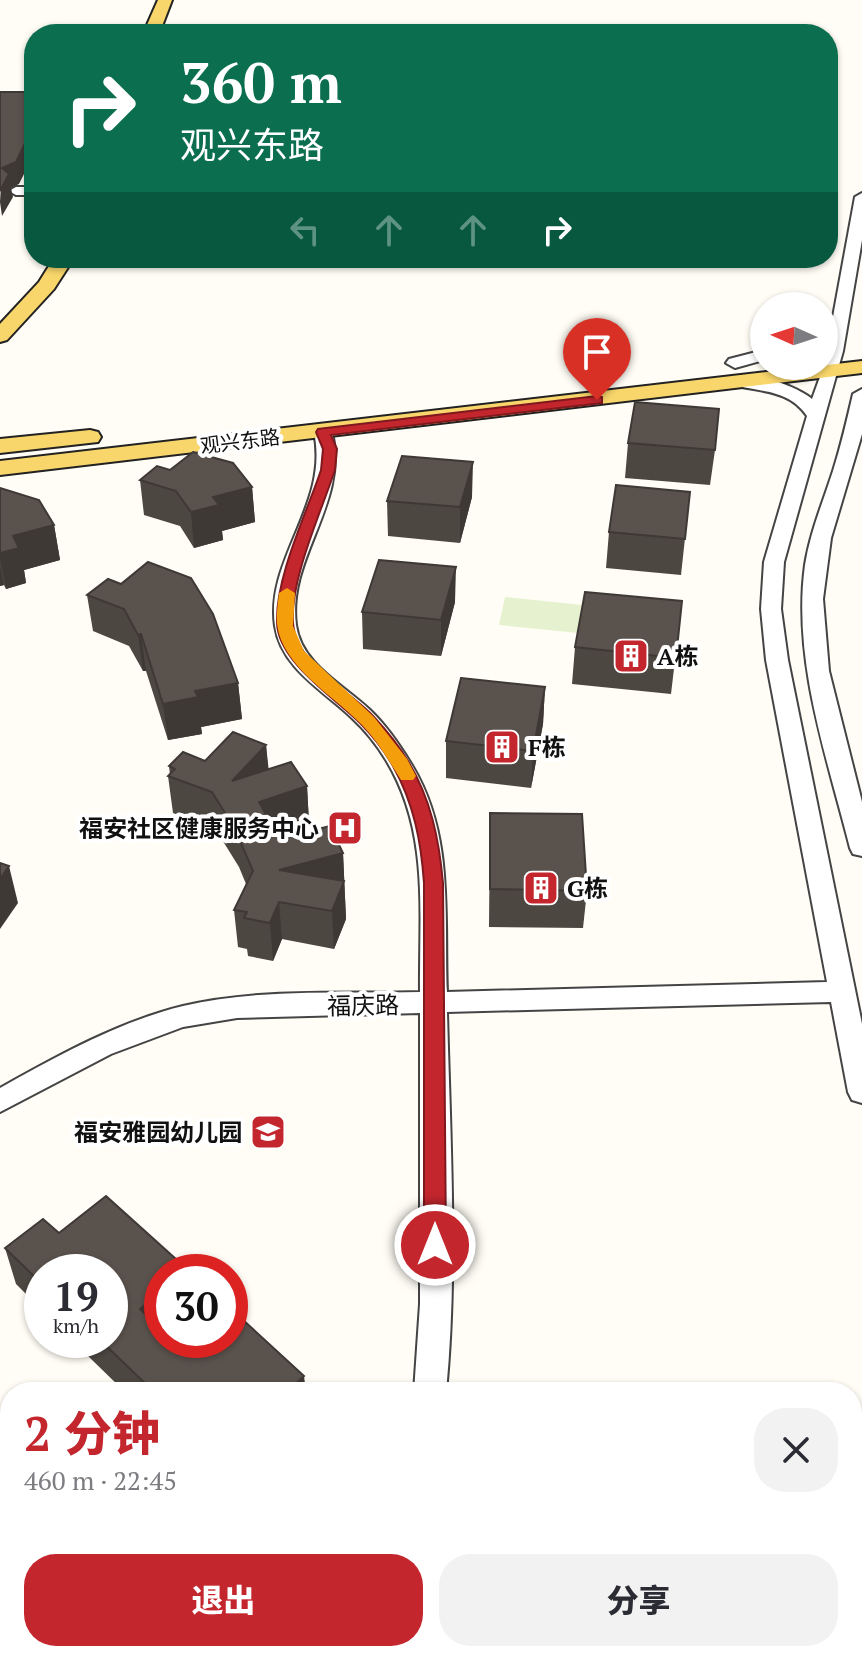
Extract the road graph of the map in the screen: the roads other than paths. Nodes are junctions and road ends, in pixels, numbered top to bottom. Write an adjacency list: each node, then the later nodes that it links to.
1 (165, 0): 3 (main road)
2 (179, 0): 4 (main road)
3 (155, 24)
4 (169, 24)
5 (16, 191): 6 (street)
6 (24, 191)
7 (862, 197): 10 (street)
8 (41, 268): 12 (main road)
9 (58, 268): 14 (main road)
10 (844, 309): 11 (street); 13 (street)
11 (838, 314)
12 (0, 318)
13 (838, 329)
14 (0, 336)
15 (862, 348): 16 (main road, 观兴东路)
16 (838, 355)
17 (838, 360): 19 (main road, 观兴东路)
18 (750, 366): 21 (main road, 观兴东路)
19 (862, 367)
20 (750, 370): 21 (main road, 观兴东路)
21 (740, 372): 24 (street); 26 (main road, 观兴东路); 27 (main road, 观兴东路)
22 (824, 380): 24 (street)
23 (862, 394): 25 (street)
24 (816, 416): 30 (street)
25 (858, 425): 29 (street)
26 (323, 432): 28 (main road, 观兴东路); 31 (street)
27 (0, 446)
28 (0, 468)
29 (862, 848)
30 (842, 992): 31 (street, 福庆路); 32 (street)
31 (434, 1004): 33 (street, 福庆路); 34 (street)
32 (862, 1092)
33 (0, 1101)
34 (431, 1382)

